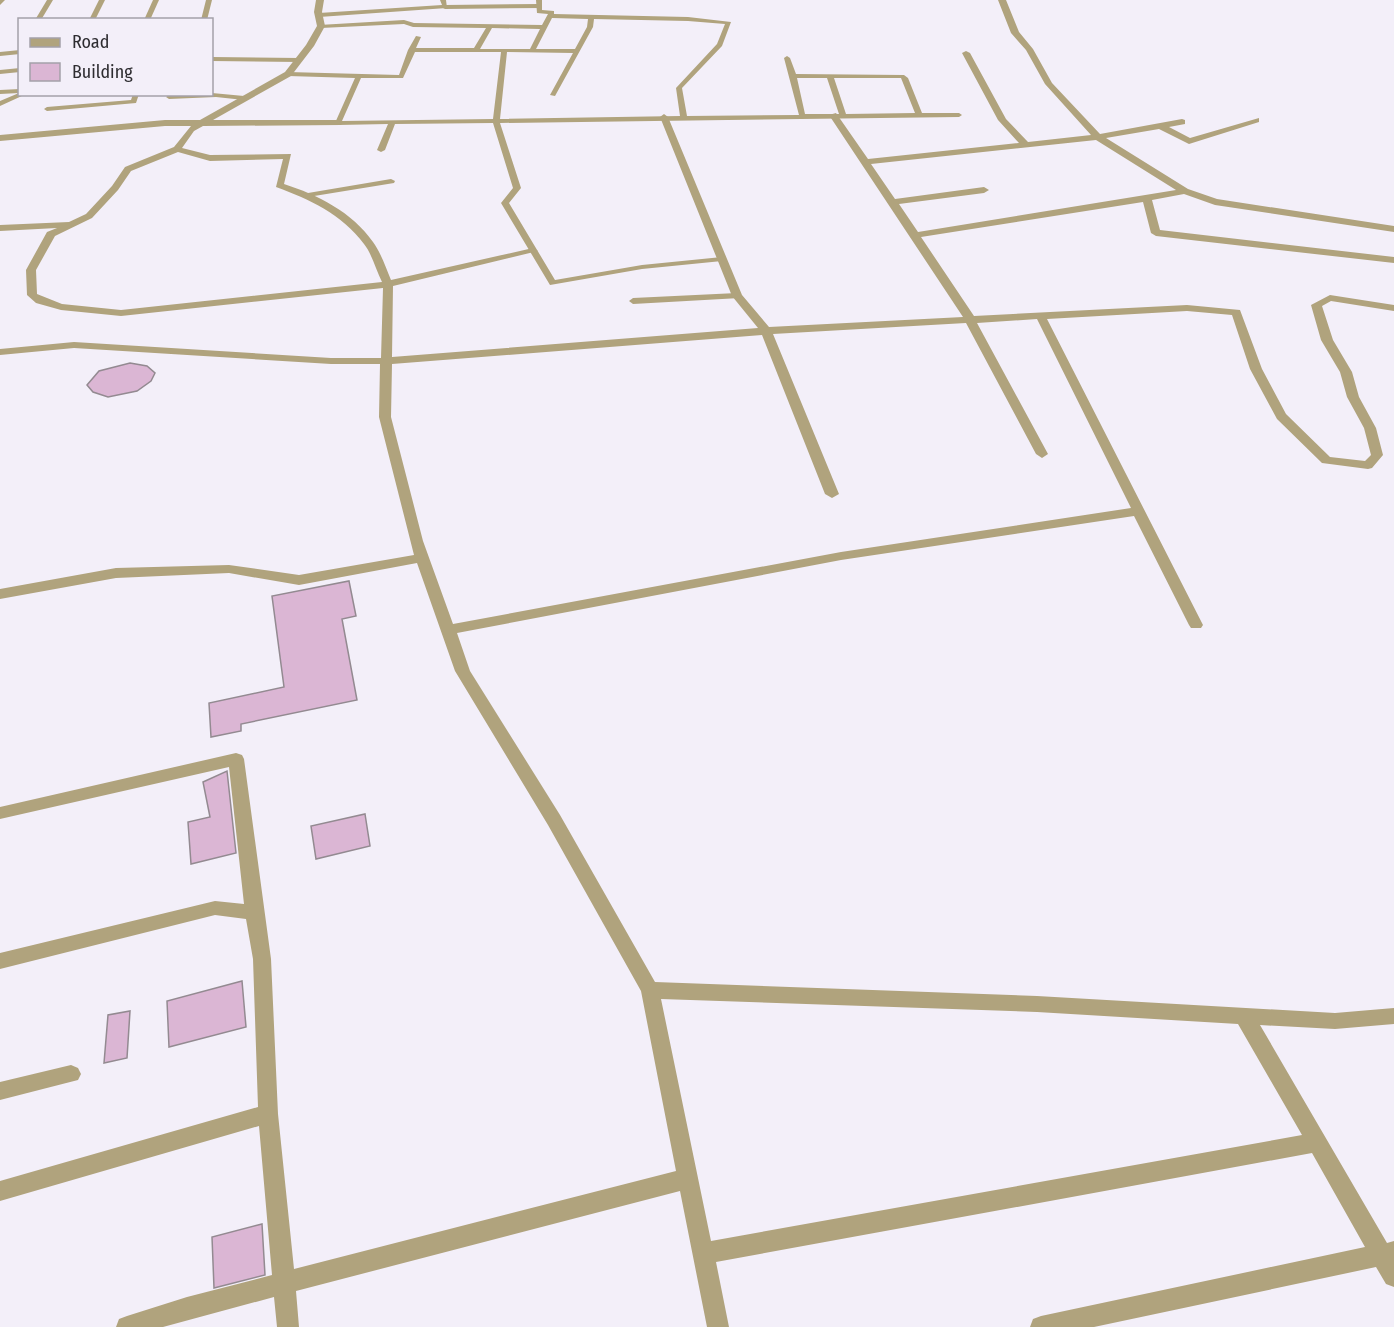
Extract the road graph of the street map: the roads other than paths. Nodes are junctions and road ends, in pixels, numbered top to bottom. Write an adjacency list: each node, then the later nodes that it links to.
1 (50, 0): 11 (lane)
2 (102, 0): 12 (lane)
3 (156, 0): 13 (lane)
4 (209, 0): 14 (lane)
5 (320, 0): 9 (street)
6 (1002, 0): 63 (street)
7 (444, 3): 8 (street); 9 (lane)
8 (539, 3): 10 (lane)
9 (319, 15): 17 (street)
10 (550, 16): 15 (lane); 18 (lane)
11 (39, 18)
12 (93, 18)
13 (148, 18)
14 (204, 18)
15 (591, 18): 24 (lane); 55 (lane)
16 (491, 25): 17 (lane); 18 (lane); 21 (lane)
17 (321, 26): 31 (street)
18 (543, 27): 23 (lane)
19 (418, 38): 20 (lane)
20 (411, 50): 21 (lane); 36 (lane)
21 (476, 50): 22 (lane)
22 (504, 51): 23 (lane); 56 (lane)
23 (532, 51): 24 (lane)
24 (577, 51): 42 (lane)
25 (18, 52): 27 (lane)
26 (966, 53): 65 (street)
27 (0, 54)
28 (787, 58): 37 (lane)
29 (213, 59): 30 (lane)
30 (223, 59): 31 (lane); 32 (lane)
31 (299, 60): 35 (street)
32 (213, 68)
33 (18, 70): 34 (lane)
34 (0, 72)
35 (288, 74): 36 (lane); 47 (street)
36 (359, 76): 61 (lane)
37 (793, 76): 38 (lane); 50 (lane)
38 (830, 76): 51 (lane); 52 (lane)
39 (18, 91): 40 (lane)
40 (0, 92)
41 (213, 95): 47 (lane)
42 (553, 95)
43 (18, 96): 48 (lane)
44 (136, 96): 49 (lane)
45 (192, 96): 46 (lane)
46 (169, 97)
47 (244, 98): 58 (street)
48 (0, 104)
49 (46, 109)
50 (802, 114): 51 (lane); 55 (lane)
51 (838, 115): 52 (lane); 68 (street)
52 (919, 115): 53 (lane)
53 (959, 115)
54 (664, 117): 55 (lane); 56 (lane); 80 (street)
55 (684, 117)
56 (496, 120): 59 (lane); 79 (lane)
57 (1256, 120): 62 (street)
58 (204, 122): 61 (street); 64 (street); 66 (street)
59 (392, 122): 61 (lane); 67 (lane)
60 (1182, 122): 62 (street)
61 (338, 123)
62 (1161, 126): 63 (street)
63 (1098, 137): 65 (street); 71 (street)
64 (0, 138)
65 (1027, 146): 68 (street)
66 (177, 149): 72 (street); 75 (street)
67 (381, 150)
68 (866, 162): 74 (street)
69 (391, 181): 72 (lane)
70 (984, 190): 74 (street)
71 (1185, 191): 73 (street); 77 (street)
72 (308, 195): 82 (street)
73 (1147, 198): 78 (street); 81 (street)
74 (893, 202): 78 (street)
75 (73, 224): 76 (street); 82 (street)
76 (0, 228)
77 (1394, 229)
78 (915, 235): 87 (street)
79 (533, 251): 80 (lane); 82 (street)
80 (722, 260): 83 (street)
81 (1394, 260)
82 (388, 284): 90 (street)
83 (737, 296): 84 (lane); 88 (street)
84 (633, 301)
85 (1394, 308): 86 (street)
86 (1040, 315): 87 (street); 93 (street)
87 (970, 319): 88 (street); 91 (street)
88 (766, 331): 90 (street); 92 (street)
89 (0, 352): 90 (street)
90 (388, 361): 94 (street)
91 (1042, 454)
92 (832, 494)
93 (1138, 511): 96 (street); 97 (street)
94 (422, 558): 95 (street); 97 (street)
95 (0, 594)
96 (1196, 625)
97 (448, 630): 101 (street)
98 (0, 813): 99 (street)
99 (254, 912): 100 (street); 106 (street)
100 (0, 961)
101 (650, 990): 102 (street); 108 (street)
102 (1244, 1016): 103 (street); 107 (street)
103 (1394, 1016)
104 (71, 1074): 105 (street)
105 (0, 1091)
106 (268, 1114): 109 (street); 113 (street)
107 (1317, 1142): 110 (street); 111 (street)
108 (689, 1178): 110 (street); 113 (street)
109 (0, 1191)
110 (704, 1253): 116 (street)
111 (1388, 1253): 112 (street); 117 (street)
112 (1394, 1276)
113 (286, 1282): 114 (street); 115 (street)
114 (127, 1327)
115 (288, 1327)
116 (718, 1327)
117 (1041, 1327)

